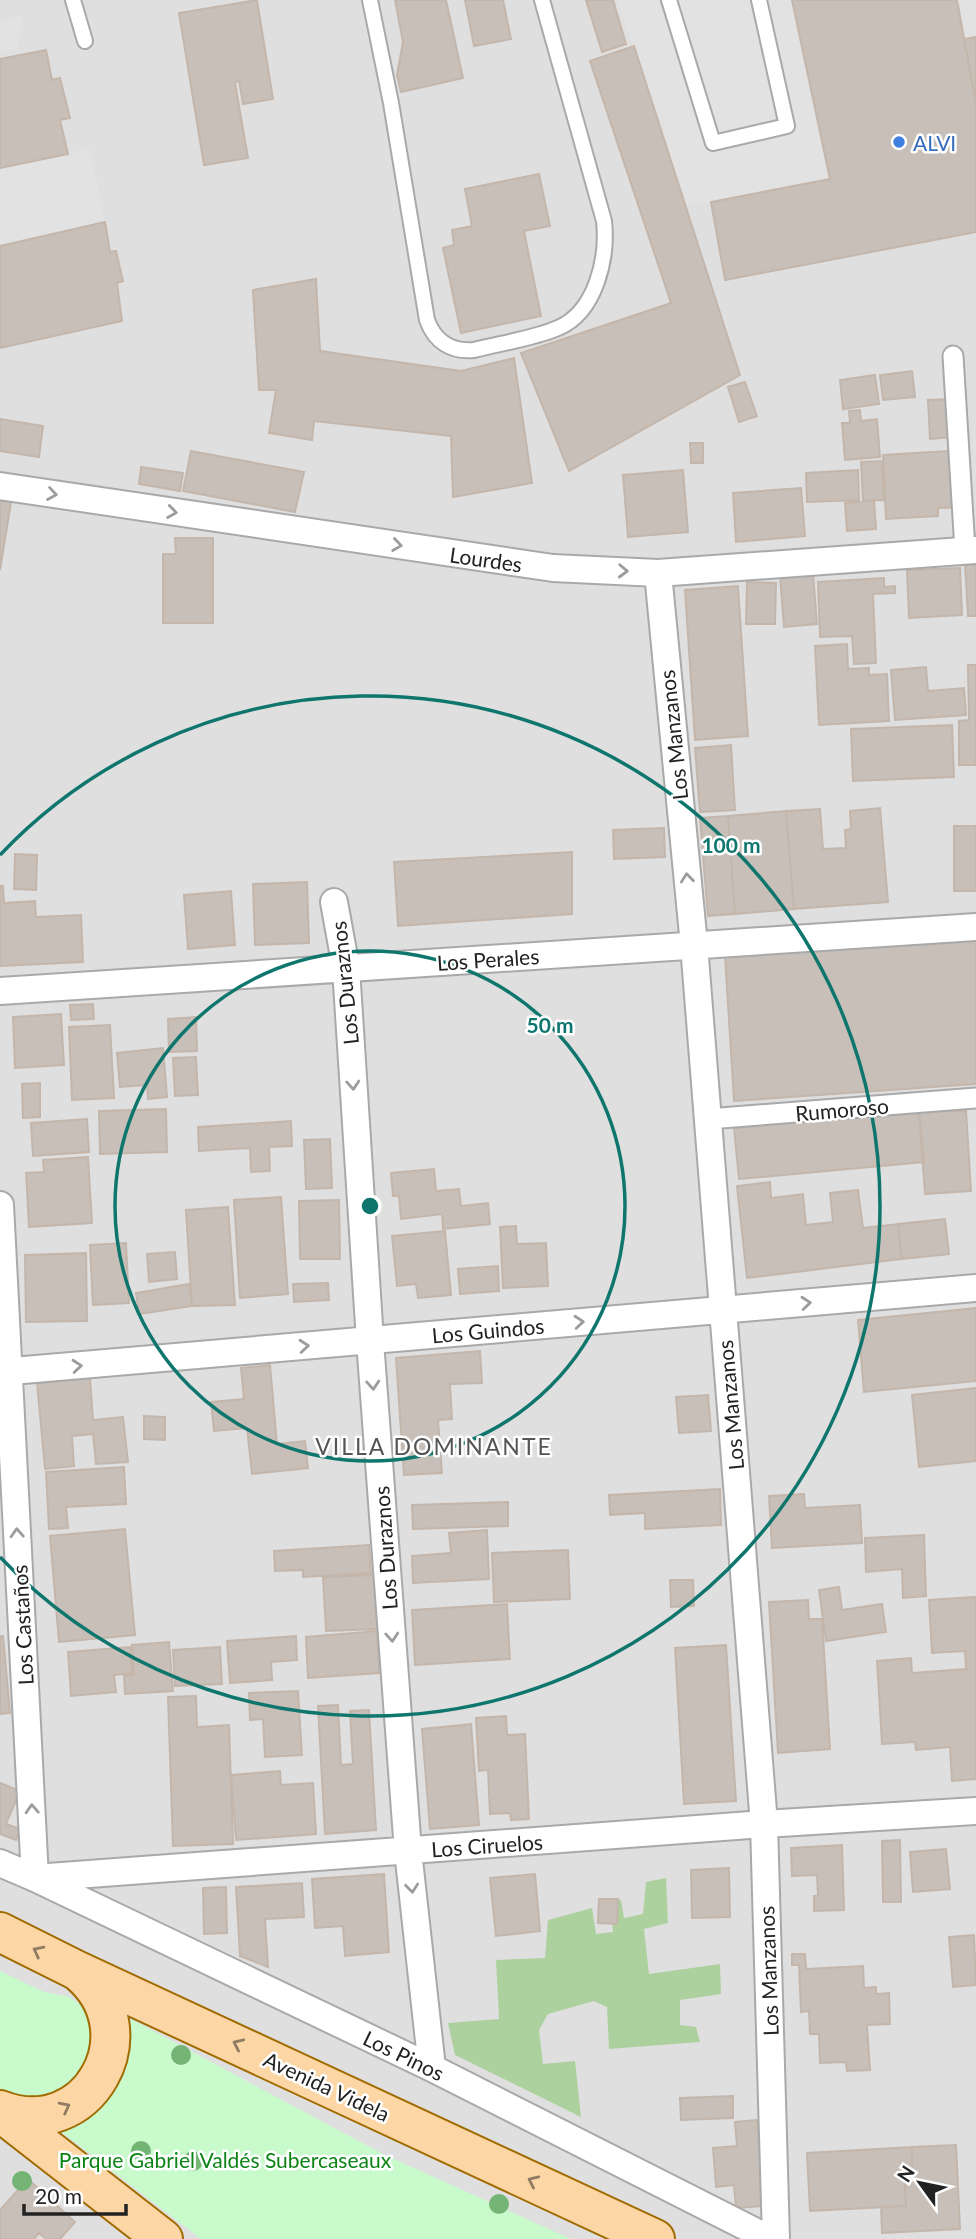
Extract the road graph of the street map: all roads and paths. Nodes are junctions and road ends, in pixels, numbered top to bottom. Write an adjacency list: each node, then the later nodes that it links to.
1 (73, 0): 6 (lane)
2 (370, 0): 3 (lane)
3 (542, 0)
4 (669, 0): 5 (lane)
5 (759, 0)
6 (85, 41)
7 (953, 356): 9 (street)
8 (0, 486): 10 (street, Lourdes, one-way to 10)
9 (970, 550): 10 (street, Lourdes)
10 (658, 573): 13 (street, Los Manzanos, one-way to 10)
11 (334, 902): 14 (street, Los Duraznos)
12 (976, 927): 13 (street, Los Perales)
13 (694, 946): 14 (street, Los Perales); 17 (street, Los Manzanos)
14 (346, 968): 15 (street, Los Perales); 21 (street, Los Duraznos, one-way to 21)
15 (0, 991)
16 (976, 1098): 17 (street, Rumoroso)
17 (708, 1119): 20 (street, Los Manzanos)
18 (0, 1205): 22 (street, Los Castaños)
19 (976, 1289): 20 (street, Los Guindos, one-way to 19)
20 (723, 1310): 21 (street, Los Guindos, one-way to 20); 24 (street, Los Manzanos)
21 (370, 1341): 22 (street, Los Guindos, one-way to 21); 25 (street, Los Duraznos, one-way to 25)
22 (4, 1372): 27 (street, Los Castaños, one-way to 22)
23 (976, 1811): 24 (street, Los Ciruelos)
24 (764, 1824): 25 (street, Los Ciruelos); 35 (street, Los Manzanos)
25 (408, 1851): 27 (street, Los Ciruelos); 30 (street, Los Duraznos, one-way to 30)
26 (0, 1863): 27 (street, Los Ciruelos)
27 (35, 1878): 30 (street, Los Pinos)
28 (0, 1932): 29 (main road, Avenida Videla, one-way to 28)
29 (76, 1970): 31 (main road, one-way to 29); 33 (main road, Avenida Videla, one-way to 29)
30 (432, 2068): 34 (street, Los Pinos)
31 (0, 2111): 32 (main road)
32 (163, 2239)
33 (655, 2239)
34 (770, 2239)
35 (776, 2239)

